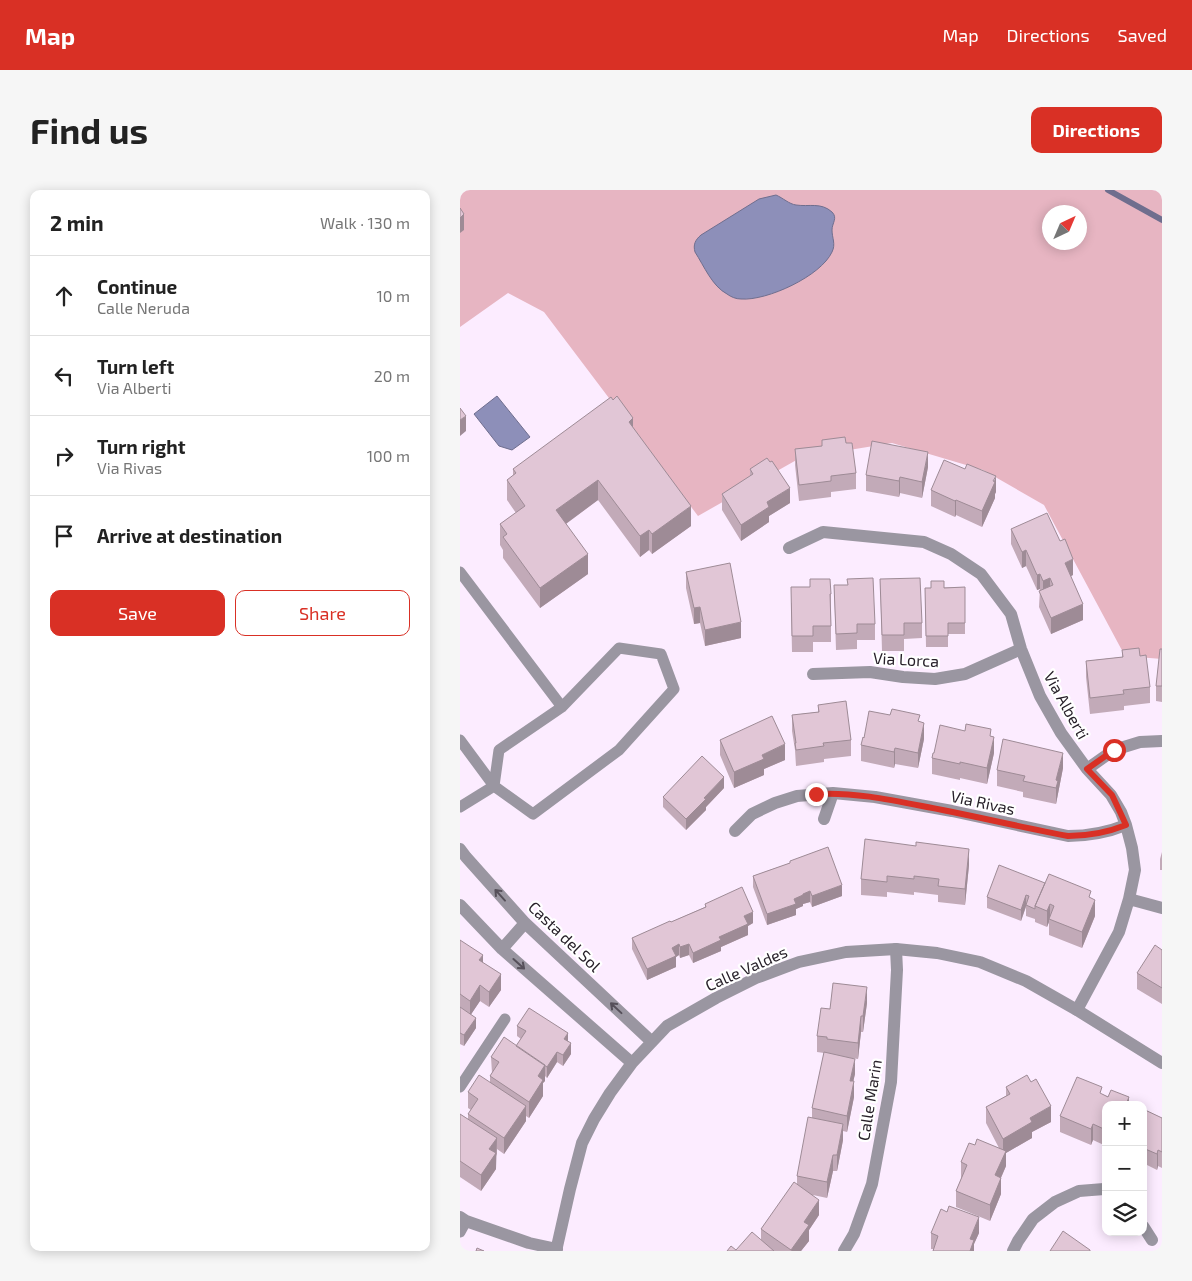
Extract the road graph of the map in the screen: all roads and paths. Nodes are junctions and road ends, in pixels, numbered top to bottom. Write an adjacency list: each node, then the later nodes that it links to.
1 (789, 548): 3 (street, Via Alberti)
2 (460, 572): 5 (lane)
3 (1021, 649): 4 (street, Via Lorca); 8 (street, Via Alberti)
4 (813, 674)
5 (562, 707): 9 (lane); 9 (lane)
6 (460, 740): 9 (lane)
7 (1162, 742): 8 (street)
8 (1087, 769): 13 (street, Via Alberti)
9 (494, 786): 11 (lane)
10 (833, 793): 12 (street); 13 (street, Via Rivas); 14 (street, Via Rivas)
11 (460, 807)
12 (824, 820)
13 (1126, 825): 16 (street, Via Alberti)
14 (735, 831)
15 (460, 849): 19 (street, Casta del Sol, one-way to 15)
16 (1129, 899): 18 (street); 22 (street, Via Alberti)
17 (460, 905): 20 (street)
18 (1162, 908)
19 (525, 923): 20 (street); 24 (street, Casta del Sol, one-way to 19)
20 (502, 949): 25 (street, one-way to 25)
21 (896, 949): 22 (street, Calle Valdes); 24 (street, Calle Valdes); 33 (street, Calle Marin)
22 (1078, 1010): 26 (street, Calle Valdes)
23 (505, 1019): 27 (lane)
24 (652, 1042): 25 (street, Calle Valdes)
25 (632, 1063): 32 (street, Calle Valdes)
26 (1162, 1063)
27 (460, 1087)
28 (1102, 1189): 34 (street)
29 (462, 1223): 32 (street)
30 (1147, 1232): 31 (street)
31 (1152, 1240)
32 (557, 1250)
33 (844, 1251)
34 (1013, 1251)

